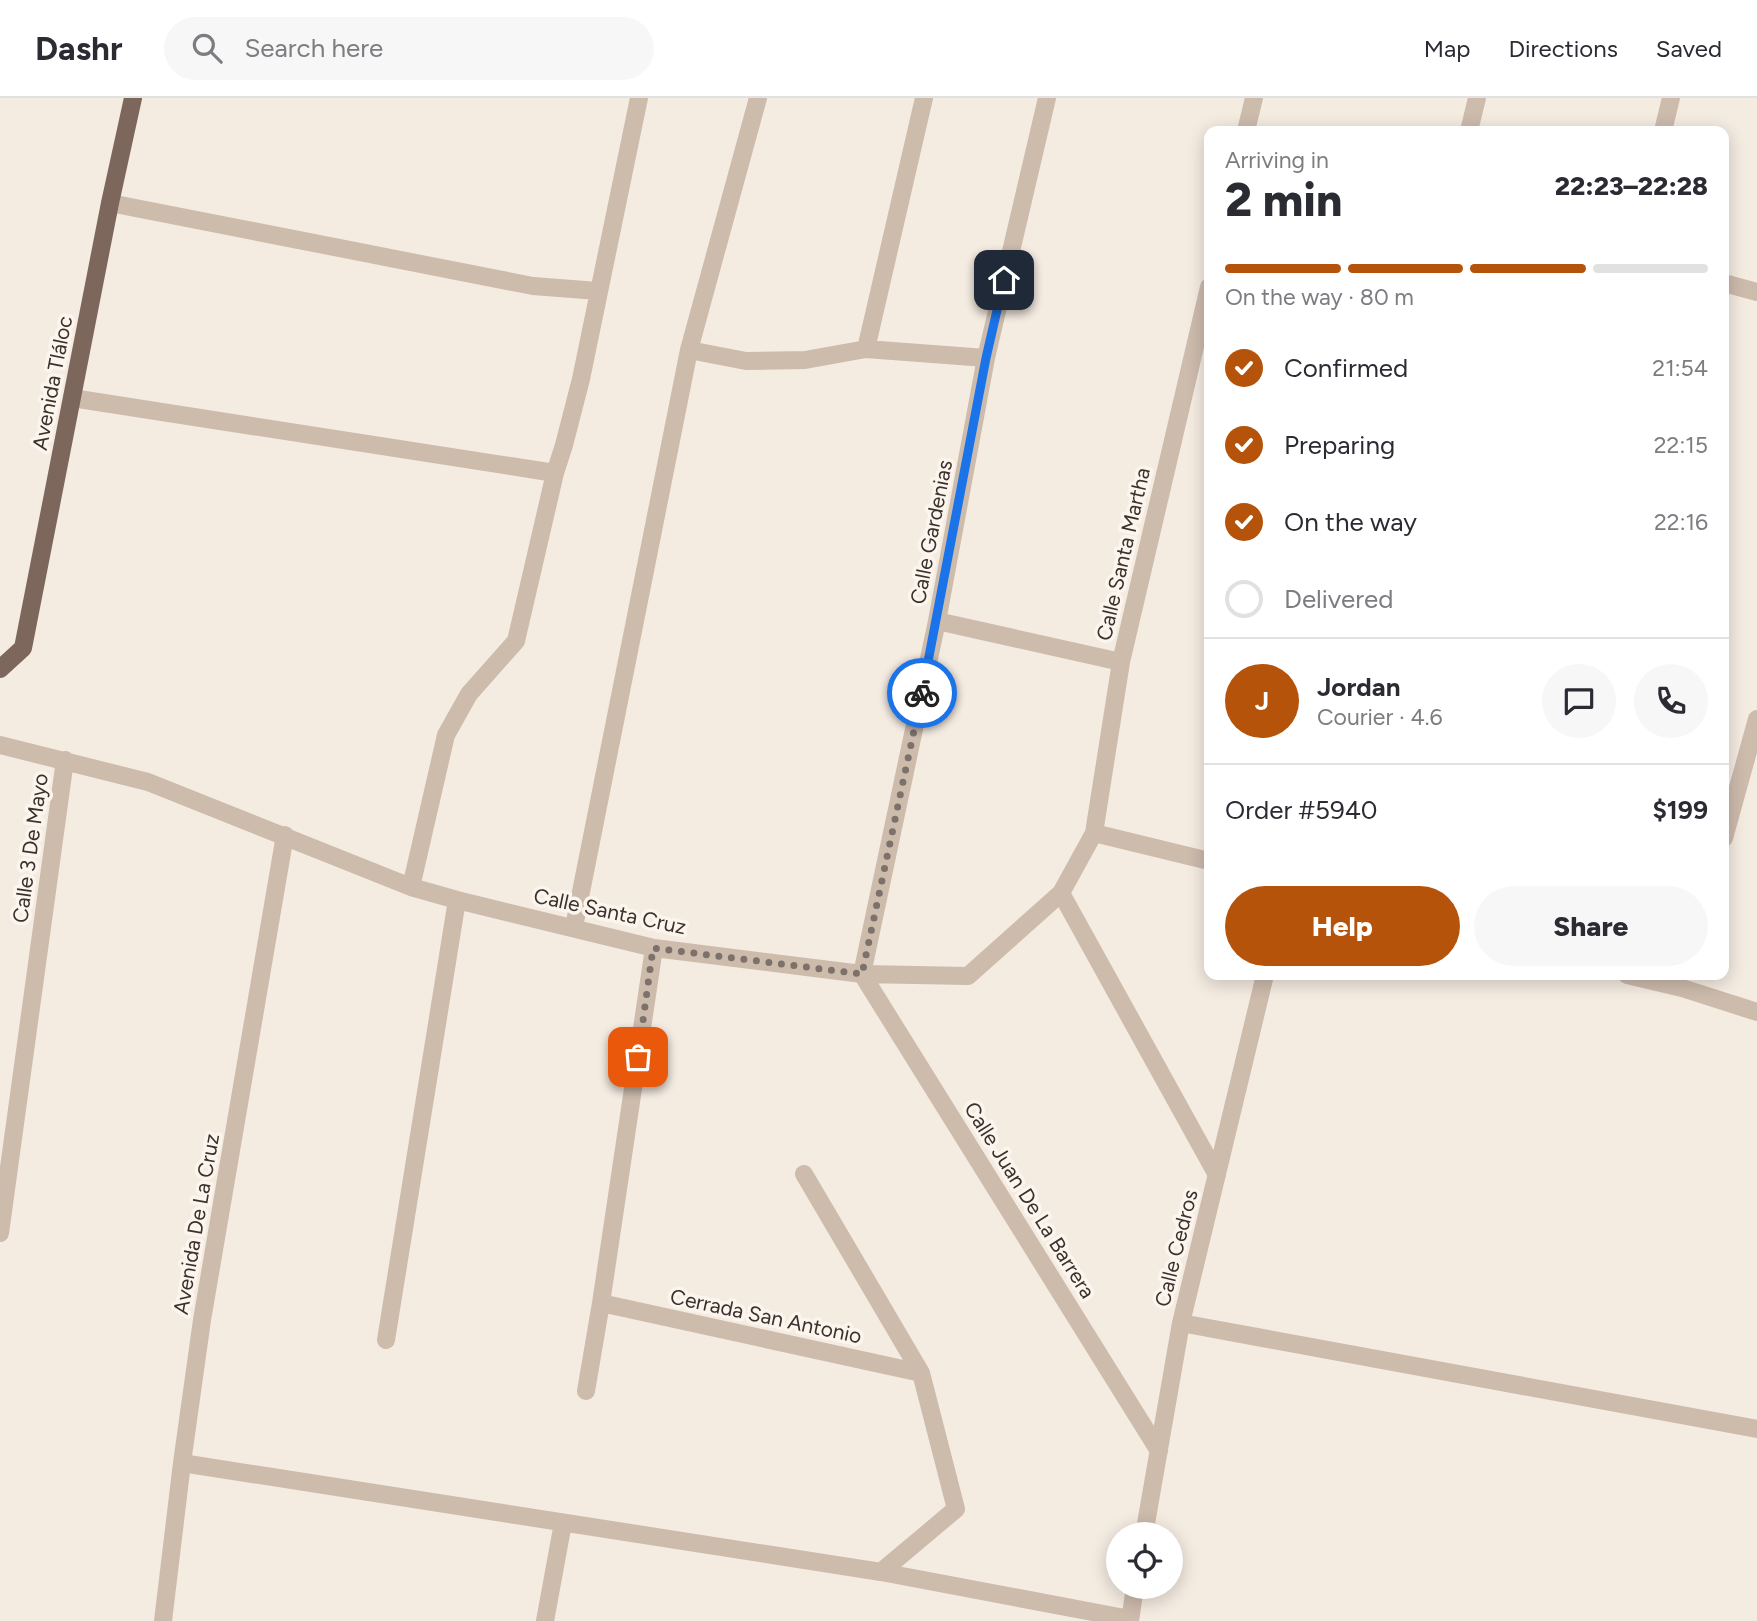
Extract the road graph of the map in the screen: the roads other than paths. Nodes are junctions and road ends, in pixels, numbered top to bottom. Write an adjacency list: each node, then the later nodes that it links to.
1 (134, 98): 12 (main road, Avenida Tláloc)
2 (639, 98): 14 (street)
3 (758, 98): 18 (street)
4 (924, 98): 17 (street)
5 (1047, 98): 19 (street, Calle Gardenias)
6 (1254, 98): 9 (street)
7 (1477, 98): 10 (street)
8 (1671, 98): 11 (street)
9 (1248, 126)
10 (1470, 126)
11 (1664, 126)
12 (110, 203): 14 (street); 20 (main road, Avenida Tláloc)
13 (1729, 284): 15 (street)
14 (598, 291): 21 (street)
15 (1757, 292)
16 (1204, 308): 23 (street, Calle Santa Martha)
17 (866, 349): 18 (street); 19 (street)
18 (689, 350): 35 (street)
19 (986, 358): 22 (street, Calle Gardenias)
20 (72, 398): 21 (street); 24 (main road, Avenida Tláloc)
21 (555, 473): 32 (street)
22 (937, 621): 23 (street); 37 (street, Calle Gardenias)
23 (1121, 662): 29 (street, Calle Santa Martha)
24 (0, 668)
25 (1757, 719): 28 (street)
26 (0, 745): 27 (street, Calle Santa Cruz)
27 (65, 760): 30 (street, Calle Santa Cruz); 43 (street, Calle 3 De Mayo)
28 (1729, 820)
29 (1094, 833): 31 (street); 33 (street, Calle Santa Cruz)
30 (285, 835): 32 (street, Calle Santa Cruz); 51 (street, Avenida De La Cruz)
31 (1204, 860)
32 (411, 887): 34 (street, Calle Santa Cruz)
33 (1061, 893): 37 (street, Calle Santa Cruz); 42 (street)
34 (457, 900): 35 (street, Calle Santa Cruz); 46 (street)
35 (574, 927): 36 (street, Calle Santa Cruz)
36 (653, 948): 37 (street, Calle Santa Cruz); 44 (street)
37 (862, 974): 50 (street, Calle Juan De La Barrera)
38 (1264, 980): 42 (street, Calle Cedros)
39 (1684, 981): 40 (street)
40 (1757, 1012)
41 (804, 1174): 47 (street)
42 (1217, 1175): 45 (street, Calle Cedros)
43 (0, 1233)
44 (601, 1303): 47 (street, Cerrada San Antonio); 48 (street)
45 (1181, 1323): 49 (street); 50 (street, Calle Cedros)
46 (386, 1340)
47 (921, 1373): 54 (street)
48 (586, 1391)
49 (1757, 1429)
50 (1159, 1451): 52 (street, Calle Cedros)
51 (182, 1463): 53 (street); 57 (street, Avenida De La Cruz)
52 (1146, 1522)
53 (563, 1523): 54 (street); 58 (street)
54 (881, 1572): 56 (street)
55 (1133, 1599): 56 (street)
56 (1130, 1620)
57 (163, 1621)
58 (545, 1621)

